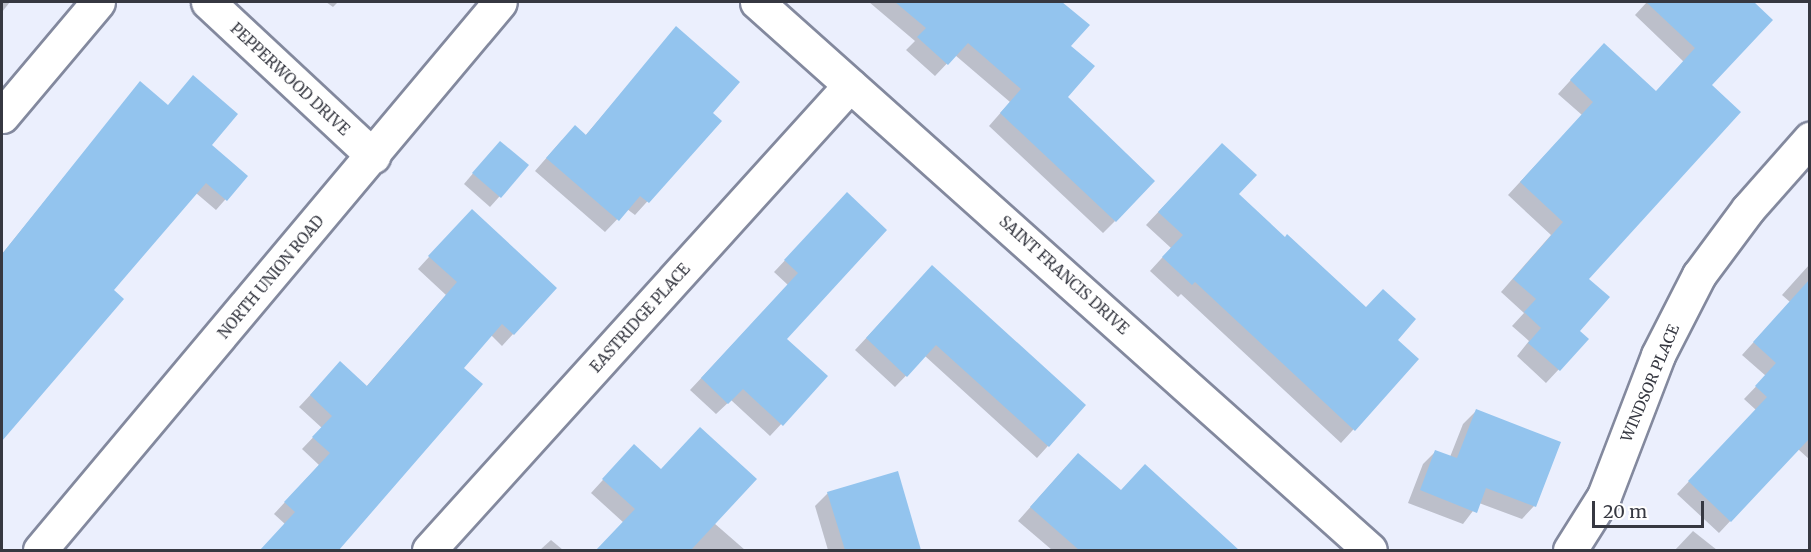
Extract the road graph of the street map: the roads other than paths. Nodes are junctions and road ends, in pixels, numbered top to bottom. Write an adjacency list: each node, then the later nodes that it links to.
1 (98, 2): 6 (street)
2 (208, 2): 8 (street, PEPPERWOOD DRIVE)
3 (500, 2): 8 (street, NORTH UNION ROAD)
4 (757, 2): 5 (street, SAINT FRANCIS DRIVE)
5 (850, 85): 10 (street, EASTRIDGE PLACE); 11 (street, SAINT FRANCIS DRIVE)
6 (2, 116)
7 (1809, 138): 12 (street, WINDSOR PLACE)
8 (373, 156): 9 (street, NORTH UNION ROAD)
9 (40, 550)
10 (429, 550)
11 (1370, 550)
12 (1570, 550)

